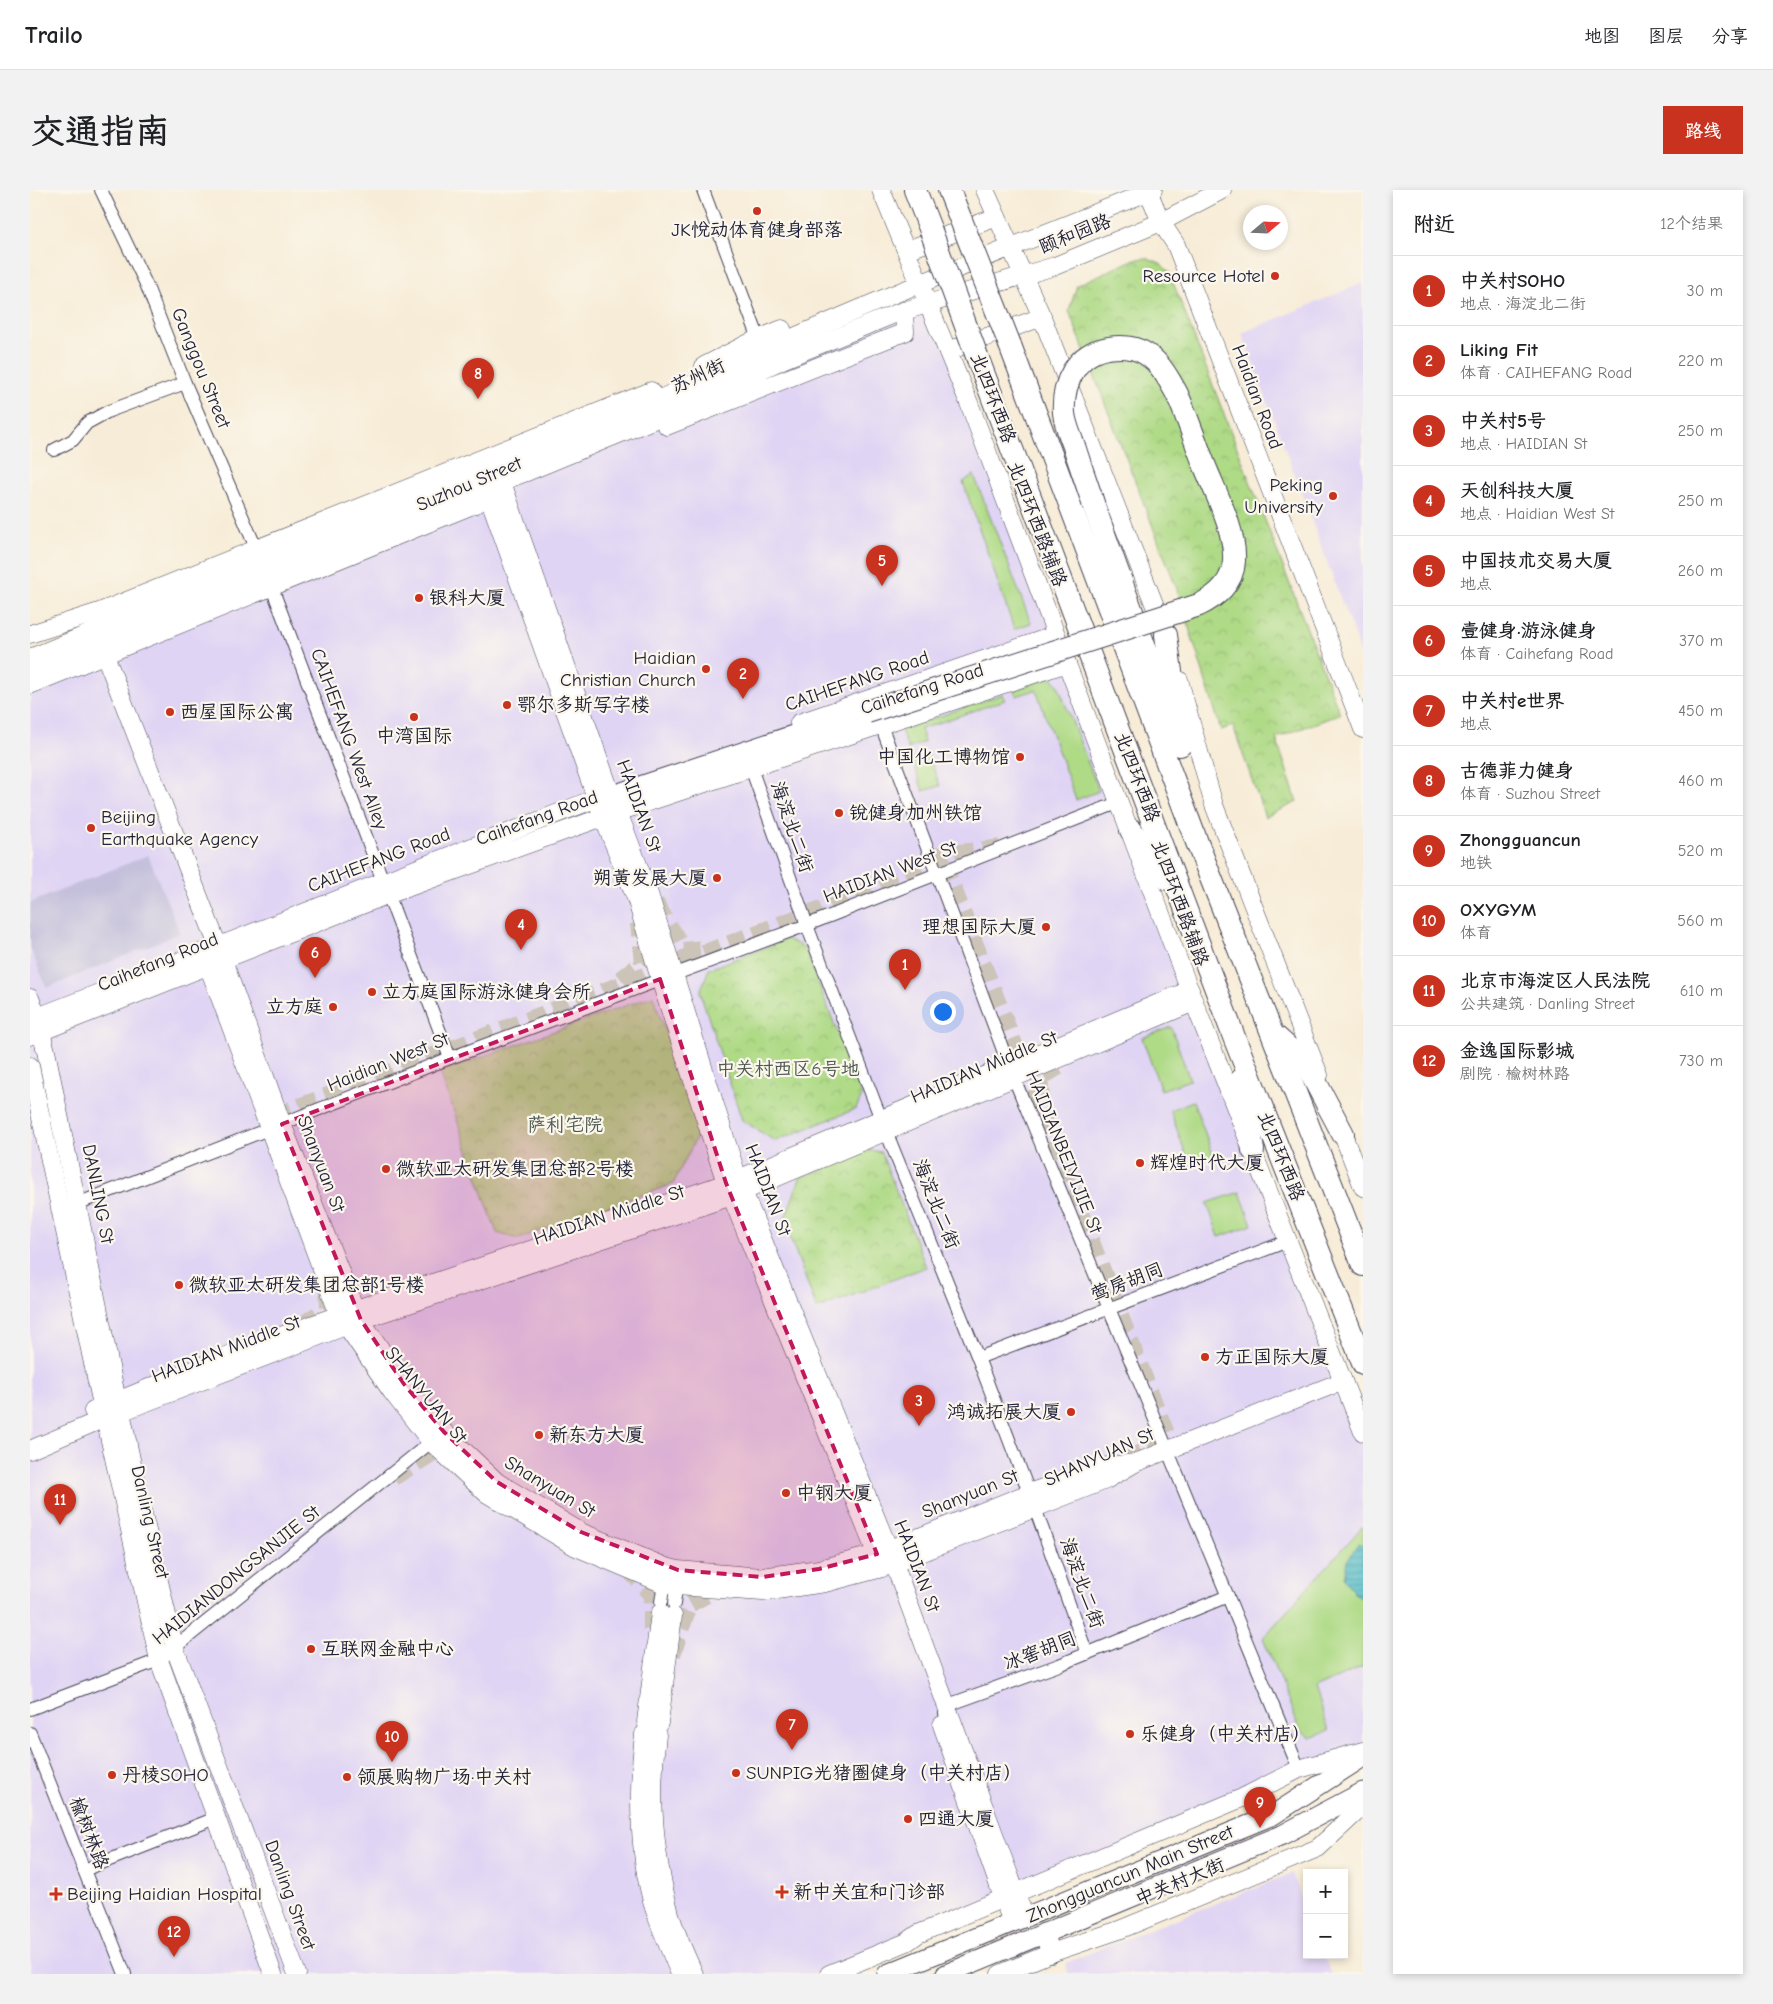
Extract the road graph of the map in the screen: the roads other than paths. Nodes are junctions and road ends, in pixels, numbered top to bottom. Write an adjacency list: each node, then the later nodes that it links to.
1 (101, 190): 19 (street, Ganggou Street)
2 (703, 190): 17 (street)
3 (881, 190): 12 (street)
4 (915, 190): 42 (highway, 北四环西路, bridge)
5 (949, 190): 39 (highway, 北四环西路, bridge)
6 (985, 190): 9 (street)
7 (1222, 190): 10 (street, 颐和园路)
8 (1151, 192): 10 (street, Haidian Road); 11 (street, 颐和园路)
9 (997, 217): 11 (street); 12 (street)
10 (1161, 222): 13 (street, 颐和园路); 33 (street, Haidian Road)
11 (1011, 248): 13 (street); 14 (street, 颐和园路)
12 (907, 250): 14 (street)
13 (1024, 276): 15 (street, 颐和园路); 16 (street)
14 (919, 284): 15 (street, 北四环西路辅路); 17 (street, 苏州街)
15 (928, 304): 18 (street, 北四环西路辅路); 21 (street, Suzhou Street)
16 (1042, 317): 18 (street); 25 (street)
17 (761, 345): 21 (street, 苏州街); 23 (street, Suzhou Street)
18 (948, 351): 26 (street, 北四环西路辅路)
19 (185, 383): 20 (street); 23 (street, Ganggou Street)
20 (54, 450)
21 (502, 480): 22 (street, 苏州街); 22 (street, Suzhou Street); 36 (street, HAIDIAN St)
22 (485, 487): 23 (street, Suzhou Street); 23 (street, Suzhou Street); 36 (street, HAIDIAN St)
23 (264, 568): 24 (street, Suzhou Street); 27 (street, Suzhou Street); 28 (street, Suzhou Street); 30 (street, Suzhou Street); 41 (street, CAIHEFANG West Alley)
24 (30, 634)
25 (1166, 635): 34 (highway); 56 (street)
26 (1050, 637): 29 (street, 北四环西路辅路); 36 (street, CAIHEFANG Road)
27 (105, 655): 31 (street, Suzhou Street); 44 (street, Shanyuan St)
28 (30, 658)
29 (1060, 666): 32 (street, Caihefang Road); 37 (street, 北四环西路辅路)
30 (30, 672)
31 (30, 685)
32 (874, 718): 34 (highway, bridge); 35 (street, Caihefang Road); 36 (highway); 40 (street, HAIDIANBEIYIJIE St)
33 (1363, 730)
34 (1180, 745): 39 (highway)
35 (751, 768): 36 (street, Caihefang Road); 43 (street, 海淀北二街)
36 (608, 802): 41 (street, CAIHEFANG Road); 45 (street, HAIDIAN St)
37 (1120, 802): 38 (street, 北四环西路辅路); 40 (street, HAIDIAN West St)
38 (1131, 830): 42 (highway); 46 (street, 北四环西路辅路)
39 (1198, 845): 49 (highway, 北四环西路)
40 (936, 874): 43 (street, HAIDIAN West St); 53 (street, HAIDIANBEIYIJIE St)
41 (384, 888): 44 (street, CAIHEFANG Road); 51 (street, CAIHEFANG West Alley)
42 (1183, 898): 50 (highway, 北四环西路)
43 (806, 925): 45 (street, HAIDIAN West St); 54 (street, 海淀北二街)
44 (212, 956): 48 (street, CAIHEFANG Road); 55 (street, Shanyuan St)
45 (667, 976): 51 (street, Haidian West St); 58 (street, HAIDIAN St)
46 (1192, 996): 53 (street, HAIDIAN Middle St); 57 (street, 北四环西路辅路)
47 (30, 998): 48 (street, DANLING St)
48 (35, 1026): 60 (street, DANLING St)
49 (1274, 1035): 56 (highway); 62 (highway, 北四环西路)
50 (1234, 1037): 57 (highway); 66 (highway, 北四环西路)
51 (450, 1058): 55 (street, Haidian West St)
52 (30, 1066): 60 (street, Danling Street)
53 (1011, 1072): 54 (street, HAIDIAN Middle St); 63 (street, HAIDIANBEIYIJIE St)
54 (884, 1125): 58 (street, HAIDIAN Middle St); 65 (street, 海淀北二街)
55 (276, 1126): 60 (street, Haidian West St); 64 (street, Shanyuan St)
56 (1343, 1134): 59 (street)
57 (1253, 1150): 61 (street, 北四环西路辅路)
58 (735, 1187): 64 (street, HAIDIAN Middle St); 75 (street, HAIDIAN St)
59 (1363, 1187)
60 (70, 1207): 68 (street, Danling Street)
61 (1288, 1241): 63 (street, 莺房胡同); 67 (street, 北四环西路辅路)
62 (1363, 1265)
63 (1109, 1309): 65 (street, 莺房胡同); 72 (street, HAIDIANBEIYIJIE St)
64 (350, 1317): 68 (street, HAIDIAN Middle St); 71 (street, SHANYUAN St)
65 (978, 1358): 74 (street, 海淀北二街)
66 (1363, 1362)
67 (1343, 1381): 69 (street, 北四环西路辅路); 72 (street, SHANYUAN St)
68 (111, 1409): 70 (street, HAIDIAN Middle St); 73 (street, HAIDIAN Middle St); 79 (street, Danling Street); 81 (street, Danling Street)
69 (1363, 1432)
70 (30, 1436)
71 (438, 1437): 76 (street, SHANYUAN St); 79 (street, HAIDIANDONGSANJIE St)
72 (1167, 1449): 74 (street, SHANYUAN St); 77 (street, HAIDIANBEIYIJIE St)
73 (30, 1450)
74 (1032, 1500): 75 (street, SHANYUAN St); 80 (street, 海淀北二街)
75 (885, 1559): 76 (street, SHANYUAN St); 82 (street, HAIDIAN St); 84 (street, HAIDIAN St)
76 (671, 1577): 78 (street)
77 (1228, 1596): 80 (street, 冰窖胡同); 89 (street, HAIDIANBEIYIJIE St)
78 (667, 1609): 85 (street)
79 (176, 1649): 81 (street, HAIDIANDONGSANJIE St); 100 (street, Danling Street)
80 (1087, 1654): 82 (street, 冰窖胡同)
81 (160, 1660): 83 (street, HAIDIANDONGSANJIE St); 92 (street, Danling Street)
82 (948, 1705): 84 (street); 94 (street, HAIDIAN St)
83 (30, 1710)
84 (942, 1724): 94 (street, HAIDIAN St)
85 (651, 1728): 101 (street); 102 (street)
86 (30, 1733): 93 (street, 榆树林路)
87 (1363, 1751): 89 (street)
88 (1363, 1757): 95 (main road, Zhongguancun Main Street)
89 (1299, 1769): 94 (street)
90 (1363, 1792): 96 (main road, Zhongguancun Main Street)
91 (1363, 1806): 97 (street, 中关村大街)
92 (216, 1818): 93 (street); 99 (street, Danling Street)
93 (84, 1870): 98 (street, 榆树林路)
94 (1009, 1896): 95 (street, HAIDIAN St); 103 (street)
95 (1019, 1921): 104 (main road, Zhongguancun Main Street)
96 (1044, 1934): 97 (main road); 105 (main road, Zhongguancun Main Street)
97 (1051, 1953): 106 (street, 中关村大街)
98 (125, 1974)
99 (273, 1974)
100 (297, 1974)
101 (680, 1974)
102 (694, 1974)
103 (829, 1974)
104 (887, 1974)
105 (946, 1974)
106 (1000, 1974)

